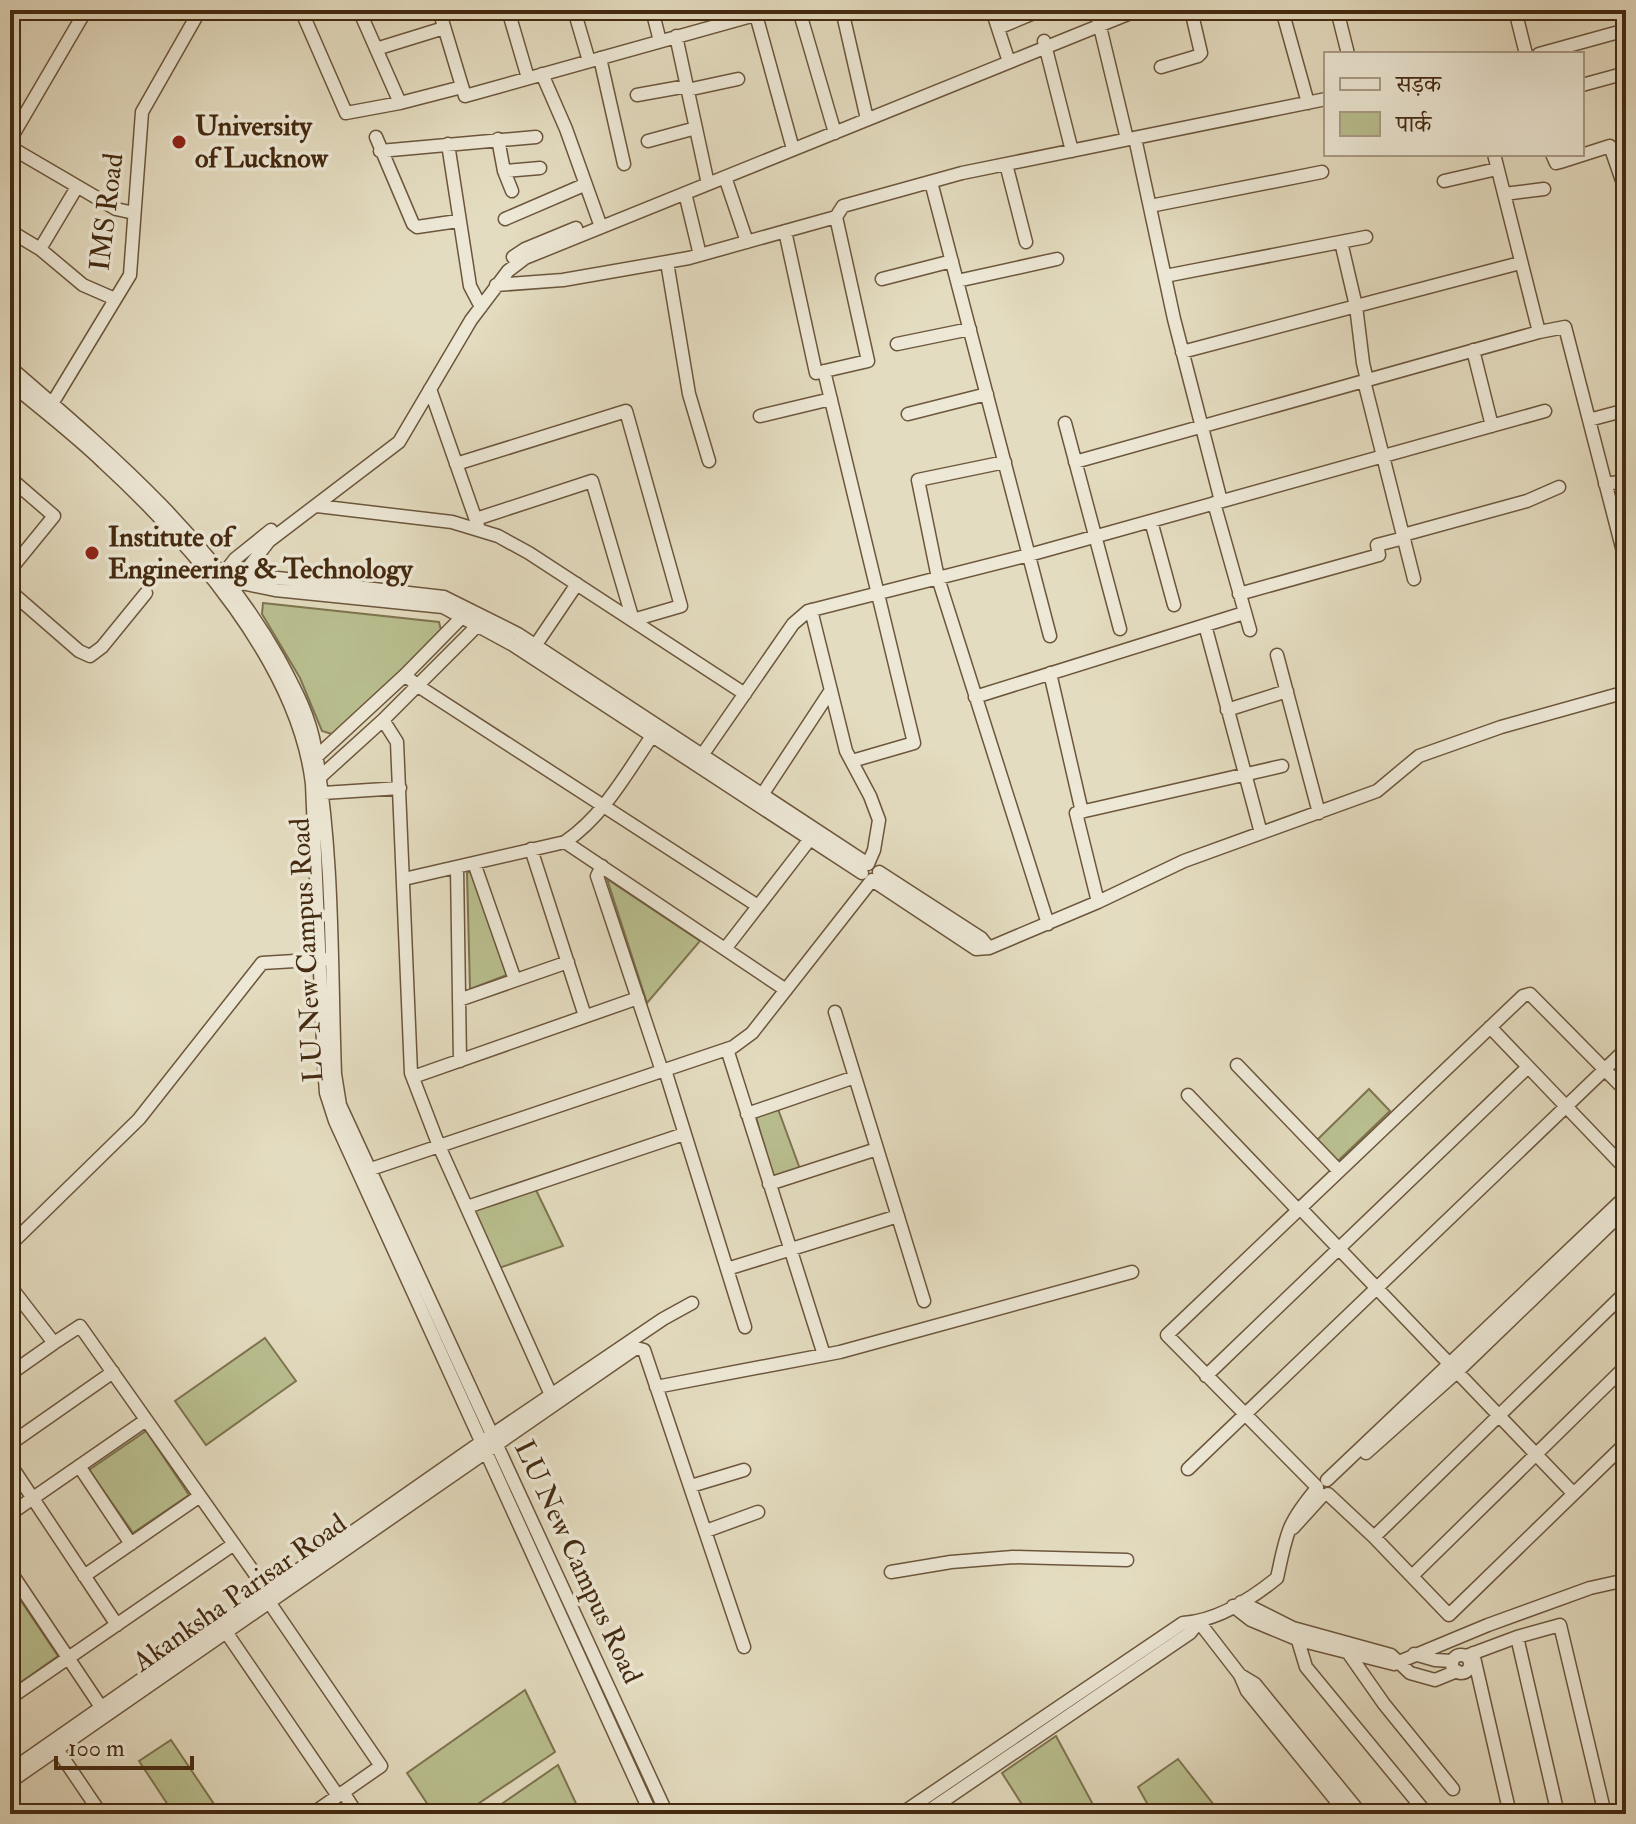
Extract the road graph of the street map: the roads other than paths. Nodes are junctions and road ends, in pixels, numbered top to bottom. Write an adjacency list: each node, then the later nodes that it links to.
1 (86, 10): 53 (street)
2 (200, 10): 82 (street, IMS Road)
3 (359, 10): 28 (street)
4 (439, 10): 22 (street)
5 (508, 10): 37 (street)
6 (574, 10): 33 (street)
7 (652, 10): 26 (street)
8 (773, 10): 20 (street)
9 (799, 10): 48 (street)
10 (842, 10): 46 (street)
11 (992, 10): 23 (street)
12 (1041, 10): 23 (street)
13 (1118, 10): 21 (street)
14 (1138, 10): 21 (street)
15 (1191, 10): 34 (street)
16 (1282, 10): 45 (street)
17 (1337, 10): 29 (street)
18 (1515, 10): 30 (street)
19 (307, 13): 44 (street)
20 (756, 15): 25 (street); 56 (street)
21 (1098, 18): 27 (street); 52 (street)
22 (444, 28): 28 (street); 40 (street)
23 (998, 28): 32 (street)
24 (1626, 30): 31 (street)
25 (676, 36): 26 (street); 41 (street)
26 (660, 41): 33 (street)
27 (1045, 43): 32 (street); 59 (street)
28 (376, 49): 44 (street)
29 (1348, 52)
30 (1526, 52)
31 (1546, 52)
32 (1008, 58): 46 (street)
33 (595, 59): 36 (street); 64 (street)
34 (1161, 67)
35 (1626, 73): 39 (street)
36 (542, 74): 37 (street); 74 (street)
37 (528, 78): 40 (street)
38 (738, 79): 41 (street)
39 (1584, 84)
40 (462, 87): 44 (street)
41 (687, 88): 42 (street); 47 (street)
42 (637, 95)
43 (1324, 99): 45 (street)
44 (400, 103)
45 (1308, 103): 52 (street)
46 (866, 116): 48 (street)
47 (696, 128): 54 (street); 71 (street)
48 (834, 129): 56 (street)
49 (376, 137): 58 (street)
50 (536, 137): 51 (street)
51 (498, 139): 55 (street); 68 (street)
52 (1131, 139): 59 (street); 81 (street)
53 (10, 140)
54 (648, 141)
55 (448, 144): 58 (street); 85 (street)
56 (792, 146): 70 (street); 71 (street)
57 (10, 147): 75 (street)
58 (380, 151): 85 (street)
59 (1072, 151): 65 (street)
60 (1584, 154): 78 (street)
61 (1494, 156): 67 (street)
62 (1553, 156): 63 (street)
63 (1579, 156)
64 (624, 164)
65 (1006, 164): 73 (street); 91 (street)
66 (540, 168): 68 (street)
67 (1497, 169): 72 (street); 80 (street)
68 (504, 171): 77 (street)
69 (1322, 172): 81 (street)
70 (725, 177): 71 (street); 90 (street)
71 (707, 180): 79 (street); 86 (street)
72 (1444, 181)
73 (931, 182): 83 (street); 96 (street)
74 (584, 185): 84 (street); 86 (street)
75 (77, 187): 82 (street); 93 (street)
76 (1544, 189): 80 (street)
77 (512, 191)
78 (1626, 192)
79 (685, 193): 86 (street); 94 (street)
80 (1504, 194): 98 (street)
81 (1150, 206): 99 (street)
82 (134, 213): 103 (street, IMS Road)
83 (836, 217): 88 (street); 113 (street)
84 (505, 219)
85 (458, 221): 104 (street)
86 (599, 223): 102 (street); 104 (street)
87 (10, 231): 93 (street)
88 (785, 231): 90 (street); 113 (street)
89 (1366, 237): 92 (street)
90 (747, 242): 94 (street)
91 (1026, 242)
92 (1341, 242): 99 (street); 105 (street)
93 (40, 249): 103 (street)
94 (700, 255): 97 (street)
95 (1057, 259): 101 (street)
96 (952, 261): 100 (street); 101 (street)
97 (667, 262): 102 (street); 130 (street)
98 (1520, 263): 105 (street); 107 (street)
99 (1165, 276): 110 (street)
100 (882, 279)
101 (957, 281): 106 (street)
102 (496, 285): 104 (street)
103 (115, 299): 119 (street, IMS Road)
104 (479, 303): 111 (street)
105 (1356, 306): 110 (street); 114 (street)
106 (970, 329): 108 (street); 117 (street)
107 (1539, 332): 109 (street); 124 (street)
108 (897, 344)
109 (1473, 350): 114 (street); 126 (street)
110 (1182, 352): 127 (street)
111 (447, 355): 116 (street); 128 (street)
112 (10, 367): 119 (street, LU New Campus Road)
113 (824, 371): 118 (street)
114 (1366, 380): 127 (street); 129 (street)
115 (10, 383): 119 (street, LU New Campus Road)
116 (430, 389): 128 (street); 133 (street)
117 (987, 394): 122 (street); 131 (street)
118 (831, 399): 123 (street); 154 (street)
119 (49, 408): 150 (street, LU New Campus Road)
120 (1626, 410): 124 (street)
121 (1545, 411): 126 (street)
122 (908, 414)
123 (760, 416)
124 (1589, 420): 136 (street)
125 (1065, 423): 132 (street)
126 (1492, 426): 129 (street)
127 (1202, 427): 132 (street); 138 (street)
128 (382, 453): 139 (street); 144 (street)
129 (1381, 456): 138 (street); 143 (street)
130 (709, 461)
131 (1005, 462): 145 (street); 148 (street)
132 (1075, 462): 142 (street)
133 (456, 464): 141 (street); 160 (street)
134 (1626, 481): 136 (street)
135 (11, 483): 147 (street)
136 (1605, 484): 146 (street)
137 (1559, 487): 143 (street)
138 (1218, 502): 140 (street); 155 (street)
139 (317, 506): 141 (street); 144 (street)
140 (1151, 521): 142 (street); 156 (street)
141 (478, 525): 151 (street); 160 (street)
142 (1096, 536): 145 (street); 163 (street)
143 (1403, 536): 149 (street); 155 (street)
144 (253, 551): 150 (street); 150 (street)
145 (1029, 555): 148 (street); 165 (street)
146 (1626, 563)
147 (10, 570)
148 (938, 578): 154 (street); 175 (street)
149 (1414, 579)
150 (229, 582): 159 (street); 179 (street, LU New Campus Road)
151 (577, 584): 160 (street); 166 (street)
152 (10, 591): 153 (street)
153 (146, 593)
154 (878, 593): 157 (street); 181 (street)
155 (1239, 594): 158 (street)
156 (1174, 605)
157 (811, 610): 171 (street); 174 (street)
158 (1244, 613): 162 (street); 164 (street)
159 (466, 614): 161 (street); 169 (street)
160 (633, 620): 174 (street)
161 (481, 622): 166 (street); 170 (street); 178 (street)
162 (1205, 625): 168 (street); 176 (street)
163 (1120, 629)
164 (1250, 630)
165 (1050, 636)
166 (535, 646): 180 (street)
167 (1277, 655): 172 (street)
168 (1050, 673): 175 (street); 189 (street)
169 (405, 675): 170 (street); 179 (street)
170 (418, 686): 177 (street); 188 (street)
171 (831, 690): 181 (street); 187 (street)
172 (1287, 691): 176 (street); 190 (street)
173 (1626, 692): 190 (street)
174 (745, 694): 180 (street)
175 (975, 697): 202 (street)
176 (1227, 710): 183 (street)
177 (383, 720): 184 (street); 185 (street)
178 (652, 736): 180 (street); 188 (street)
179 (312, 760): 184 (street, LU New Campus Road)
180 (699, 760): 187 (street); 192 (street)
181 (852, 761): 198 (street)
182 (1282, 766): 183 (street)
183 (1244, 776): 189 (street); 191 (street)
184 (316, 781): 186 (street, LU New Campus Road); 204 (street, LU New Campus Road)
185 (400, 788): 186 (street); 199 (street)
186 (323, 793): 204 (street, LU New Campus Road)
187 (762, 795): 198 (street)
188 (605, 806): 193 (street); 201 (street)
189 (1082, 812): 200 (street)
190 (1319, 813): 191 (street)
191 (1261, 833): 200 (street)
192 (810, 839): 198 (street); 201 (street)
193 (565, 842): 194 (street); 196 (street)
194 (531, 849): 195 (street); 205 (street)
195 (474, 863): 197 (street); 206 (street)
196 (602, 866): 203 (street); 208 (street)
197 (457, 867): 199 (street); 209 (street)
198 (870, 872): 202 (street); 207 (street)
199 (404, 879): 220 (street)
200 (1098, 902): 202 (street)
201 (758, 906): 203 (street)
202 (1048, 924)
203 (725, 949): 207 (street)
204 (325, 959): 231 (street, LU New Campus Road); 238 (street)
205 (568, 962): 206 (street); 211 (street)
206 (515, 980): 209 (street)
207 (786, 990): 213 (street)
208 (638, 998): 211 (street); 219 (street)
209 (459, 1000): 215 (street)
210 (835, 1012): 221 (street)
211 (585, 1016): 215 (street)
212 (1490, 1027): 217 (street); 218 (street); 230 (street)
213 (727, 1049): 219 (street); 225 (street)
214 (1626, 1049): 218 (street)
215 (460, 1061): 220 (street)
216 (1237, 1065): 230 (street)
217 (1528, 1067): 224 (street); 240 (street)
218 (1605, 1070): 222 (street); 224 (street)
219 (663, 1071): 226 (street); 227 (street)
220 (413, 1077): 227 (street)
221 (855, 1077): 225 (street); 228 (street)
222 (1626, 1091)
223 (1188, 1095): 235 (street)
224 (1566, 1107): 229 (street); 244 (street)
225 (747, 1114): 232 (street)
226 (684, 1134): 234 (street); 241 (street)
227 (439, 1146): 231 (street); 234 (street)
228 (877, 1149): 232 (street); 237 (street)
229 (1626, 1169)
230 (1339, 1171): 235 (street)
231 (364, 1172): 261 (street, LU New Campus Road); 264 (street, LU New Campus Road)
232 (769, 1184): 239 (street)
233 (1626, 1196): 252 (street)
234 (467, 1207): 257 (street)
235 (1299, 1209): 240 (street); 255 (street)
236 (1626, 1209): 252 (street)
237 (898, 1216): 239 (street); 246 (street)
238 (10, 1245)
239 (790, 1249): 241 (street); 250 (street)
240 (1339, 1249): 244 (street); 255 (street)
241 (727, 1269): 248 (street)
242 (1132, 1272): 250 (street)
243 (10, 1286): 249 (street)
244 (1377, 1288): 252 (street); 258 (street)
245 (1626, 1292): 259 (street)
246 (924, 1301)
247 (692, 1303): 257 (street)
248 (745, 1327)
249 (54, 1343): 253 (street); 254 (street)
250 (824, 1355): 256 (street)
251 (1626, 1366): 265 (street)
252 (1454, 1369): 259 (street); 271 (street)
253 (113, 1372): 260 (street); 262 (street)
254 (10, 1374)
255 (1206, 1376): 258 (street)
256 (656, 1387): 261 (street); 270 (street)
257 (551, 1395): 261 (street)
258 (1244, 1415): 268 (street); 271 (street)
259 (1498, 1415): 265 (street); 278 (street)
260 (146, 1420): 267 (street); 273 (street)
261 (495, 1439): 264 (street, Akanksha Parisar Road); 316 (street, LU New Campus Road)
262 (10, 1444)
263 (1625, 1447): 272 (street)
264 (483, 1448): 287 (street, Akanksha Parisar Road); 315 (street, LU New Campus Road)
265 (1536, 1454): 272 (street); 284 (street)
266 (10, 1464): 274 (street)
267 (79, 1466): 274 (street); 279 (street)
268 (1188, 1469)
269 (744, 1470): 270 (street)
270 (691, 1486): 277 (street)
271 (1324, 1488): 278 (street); 288 (street)
272 (1573, 1493): 284 (street)
273 (200, 1496): 279 (street); 280 (street)
274 (33, 1498): 276 (street); 283 (street)
275 (758, 1512): 277 (street)
276 (10, 1514)
277 (706, 1531): 294 (street)
278 (1374, 1537): 284 (street)
279 (131, 1544): 283 (street)
280 (234, 1544): 287 (street); 290 (street)
281 (1127, 1560): 282 (street)
282 (891, 1572)
283 (84, 1576): 290 (street)
284 (1412, 1576)
285 (12, 1579): 298 (street)
286 (1626, 1580): 296 (street)
287 (268, 1597): 291 (street, Akanksha Parisar Road); 303 (street, Akanksha Parisar Road); 309 (street)
288 (1237, 1604): 289 (street); 292 (street)
289 (1199, 1622): 301 (street); 306 (street)
290 (117, 1625): 298 (street)
291 (226, 1632): 303 (street, Akanksha Parisar Road); 309 (street)
292 (1296, 1634): 295 (street); 299 (street); 321 (street)
293 (1517, 1637): 297 (street); 323 (street); 324 (street)
294 (744, 1647)
295 (1349, 1654): 299 (street); 308 (street)
296 (1414, 1654): 299 (street); 300 (street)
297 (1470, 1655): 300 (street); 322 (street)
298 (68, 1658): 302 (street); 303 (street)
299 (1399, 1661): 300 (street)
300 (1455, 1666)
301 (1240, 1675): 319 (street); 320 (street)
302 (10, 1698)
303 (102, 1712): 304 (street, Akanksha Parisar Road); 305 (street, Akanksha Parisar Road)
304 (57, 1749): 307 (street, Akanksha Parisar Road); 312 (street)
305 (10, 1771)
306 (966, 1778): 317 (street); 318 (street)
307 (10, 1782)
308 (1453, 1789)
309 (341, 1794): 313 (street); 314 (street)
310 (10, 1806): 311 (street)
311 (15, 1814)
312 (101, 1814)
313 (312, 1814)
314 (357, 1814)
315 (651, 1814)
316 (667, 1814)
317 (901, 1814)
318 (924, 1814)
319 (1347, 1814)
320 (1361, 1814)
321 (1427, 1814)
322 (1510, 1814)
323 (1558, 1814)
324 (1605, 1814)

